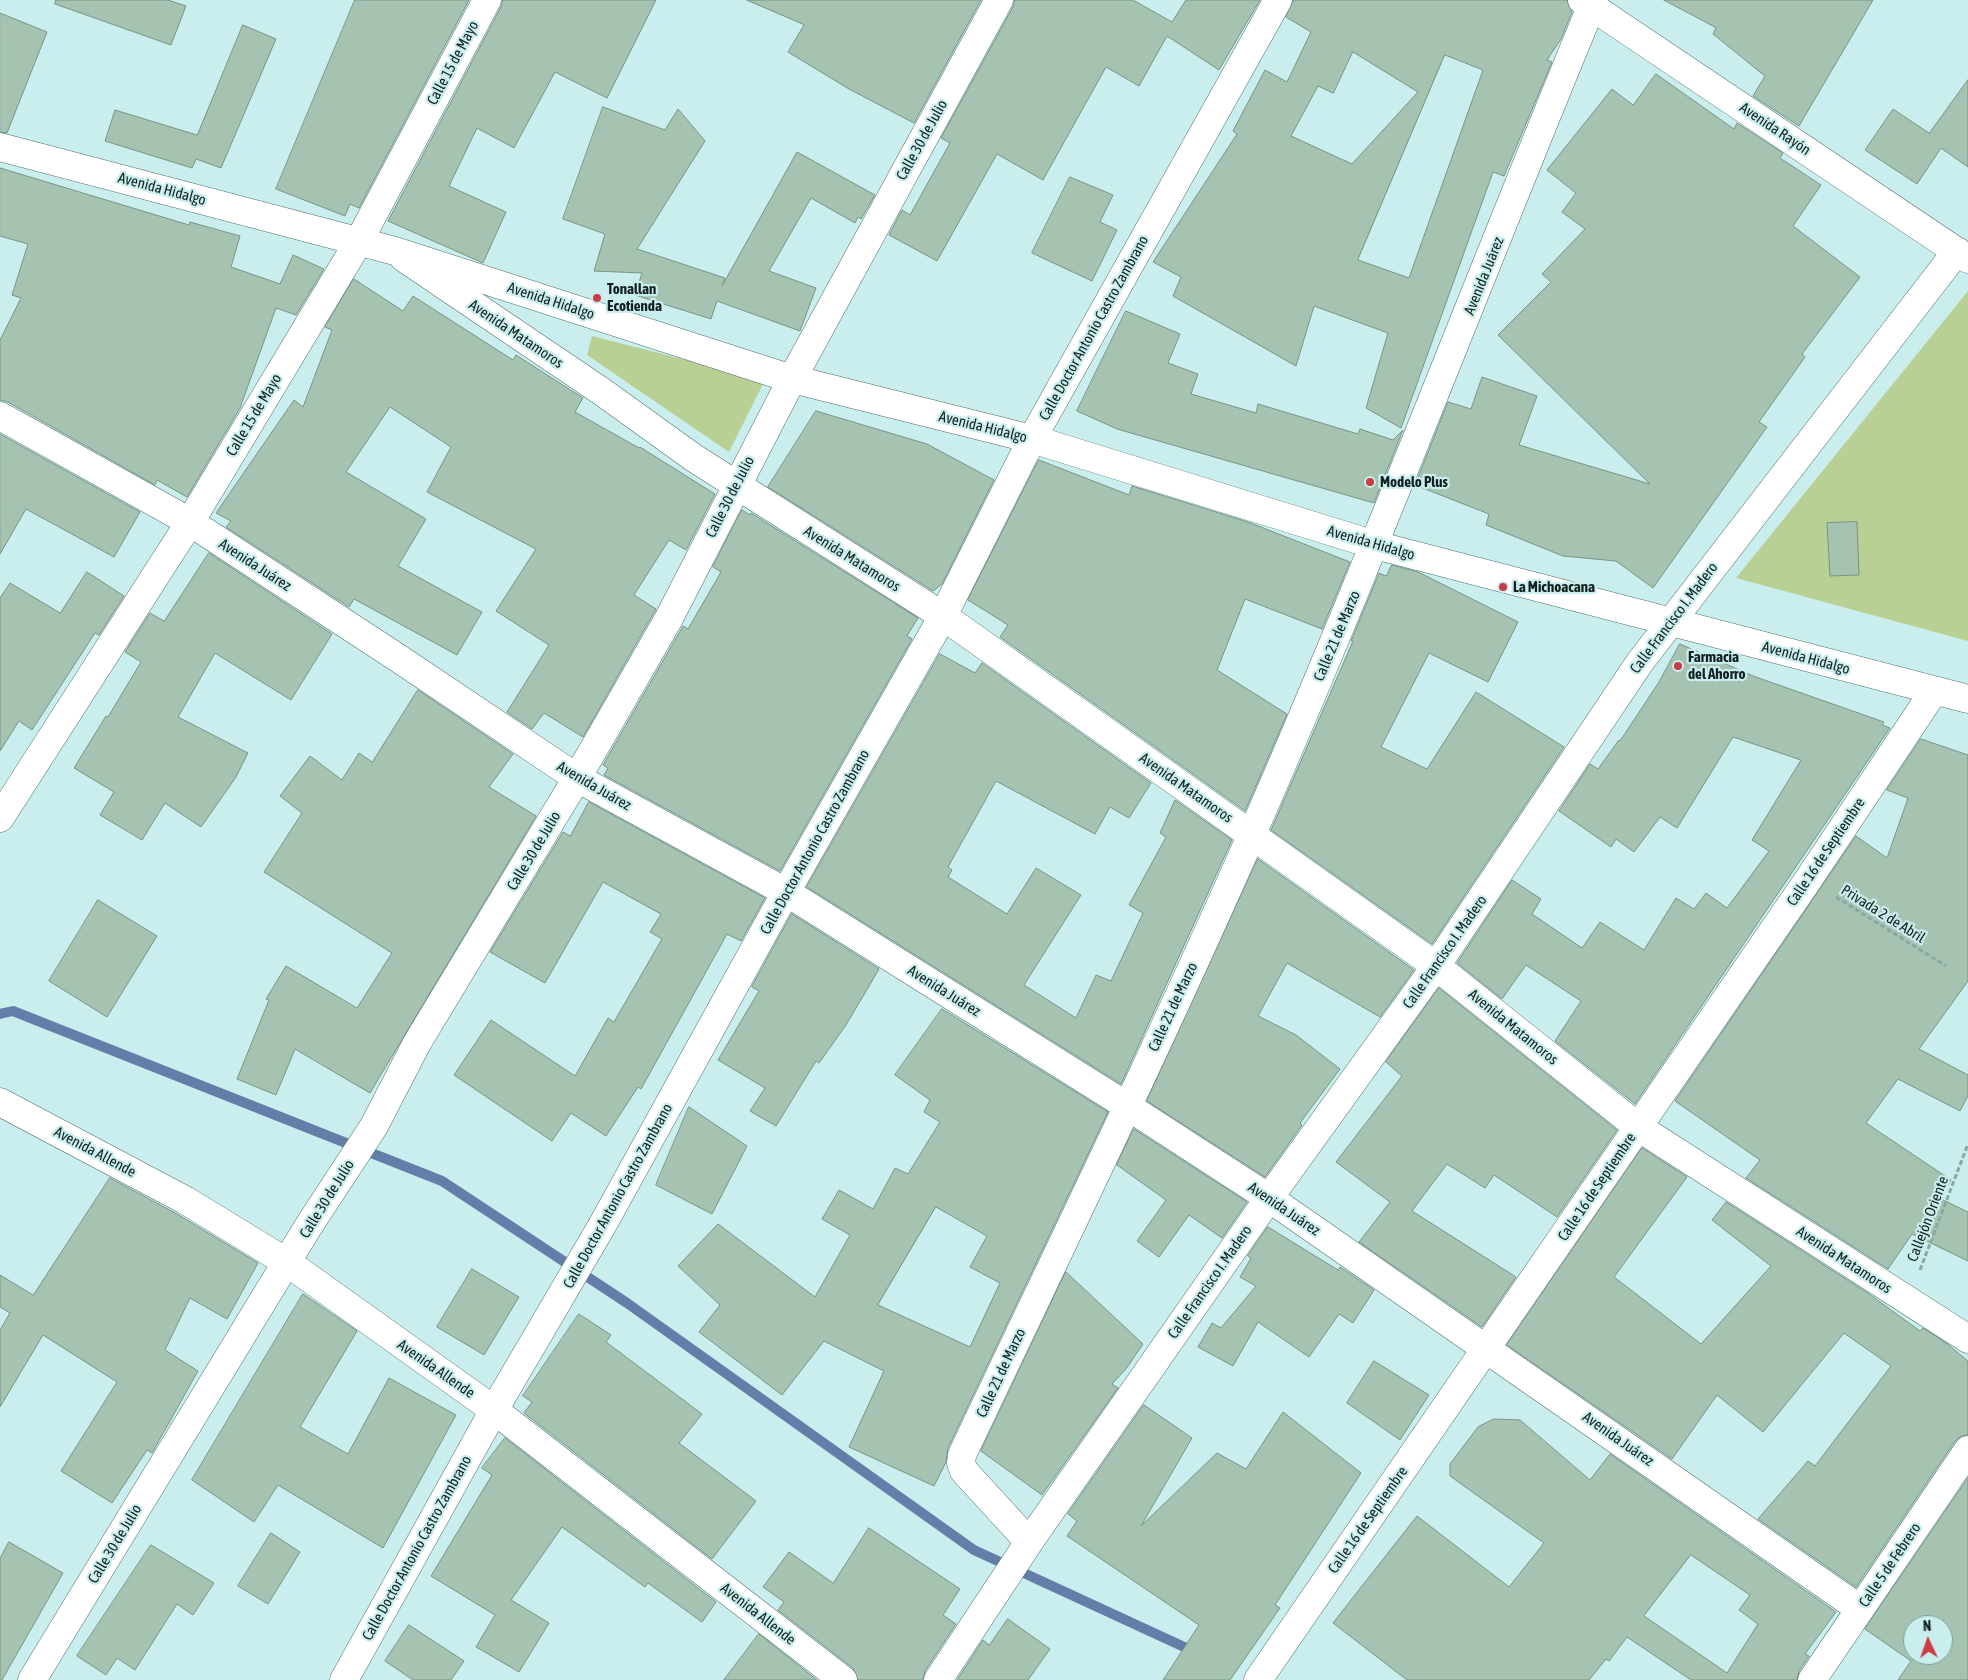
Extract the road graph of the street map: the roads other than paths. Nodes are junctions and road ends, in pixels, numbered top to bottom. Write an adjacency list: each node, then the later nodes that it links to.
1 (487, 0): 6 (street, Calle 15 de Mayo)
2 (999, 0): 9 (street, Calle 30 de Julio)
3 (1278, 0): 11 (street, Calle Doctor Antonio Castro Zambrano)
4 (1589, 2): 7 (street, Avenida Rayón); 14 (street, Avenida Juárez)
5 (0, 147): 6 (street, Avenida Hidalgo)
6 (358, 241): 8 (street, Avenida Hidalgo); 13 (street, Calle 15 de Mayo)
7 (1964, 249): 16 (street, Calle Francisco I. Madero)
8 (395, 251): 9 (street, Avenida Hidalgo); 12 (street, Avenida Matamoros)
9 (792, 379): 11 (street, Avenida Hidalgo); 12 (street, Calle 30 de Julio)
10 (0, 416): 13 (street, Avenida Juárez)
11 (1032, 439): 14 (street, Avenida Hidalgo); 15 (street, Calle Doctor Antonio Castro Zambrano)
12 (735, 486): 15 (street, Avenida Matamoros); 19 (street, Calle 30 de Julio)
13 (190, 522): 19 (street, Avenida Juárez); 20 (street, Calle 15 de Mayo)
14 (1375, 545): 16 (street, Avenida Hidalgo); 21 (street, Calle 21 de Marzo)
15 (943, 616): 21 (street, Avenida Matamoros); 22 (street, Calle Doctor Antonio Castro Zambrano)
16 (1670, 622): 17 (street, Avenida Hidalgo); 23 (street, Calle Francisco I. Madero)
17 (1934, 691): 18 (street, Avenida Hidalgo); 26 (street, Calle 16 de Septiembre)
18 (1968, 699)
19 (577, 778): 22 (street, Avenida Juárez); 28 (street, Calle 30 de Julio)
20 (0, 818)
21 (1252, 835): 23 (street, Avenida Matamoros); 25 (street, Calle 21 de Marzo)
22 (786, 892): 25 (street, Avenida Juárez); 31 (street, Calle Doctor Antonio Castro Zambrano)
23 (1436, 966): 26 (street, Avenida Matamoros); 27 (street, Calle Francisco I. Madero)
24 (0, 1102): 28 (street, Avenida Allende)
25 (1128, 1106): 27 (street, Avenida Juárez); 33 (street, Calle 21 de Marzo)
26 (1638, 1127): 29 (street, Avenida Matamoros); 30 (street, Calle 16 de Septiembre)
27 (1269, 1198): 30 (street, Avenida Juárez); 33 (street, Calle Francisco I. Madero)
28 (288, 1263): 31 (street, Avenida Allende); 35 (street, Calle 30 de Julio)
29 (1968, 1339)
30 (1487, 1348): 34 (street, Avenida Juárez); 39 (street, Calle 16 de Septiembre)
31 (494, 1410): 36 (street, Calle Doctor Antonio Castro Zambrano); 37 (street, Avenida Allende)
32 (1968, 1450): 34 (street, Calle 5 de Febrero)
33 (1023, 1551): 38 (street, Calle Francisco I. Madero)
34 (1860, 1609): 40 (street, Calle 5 de Febrero)
35 (32, 1680)
36 (344, 1680)
37 (843, 1680)
38 (938, 1680)
39 (1258, 1680)
40 (1812, 1680)

